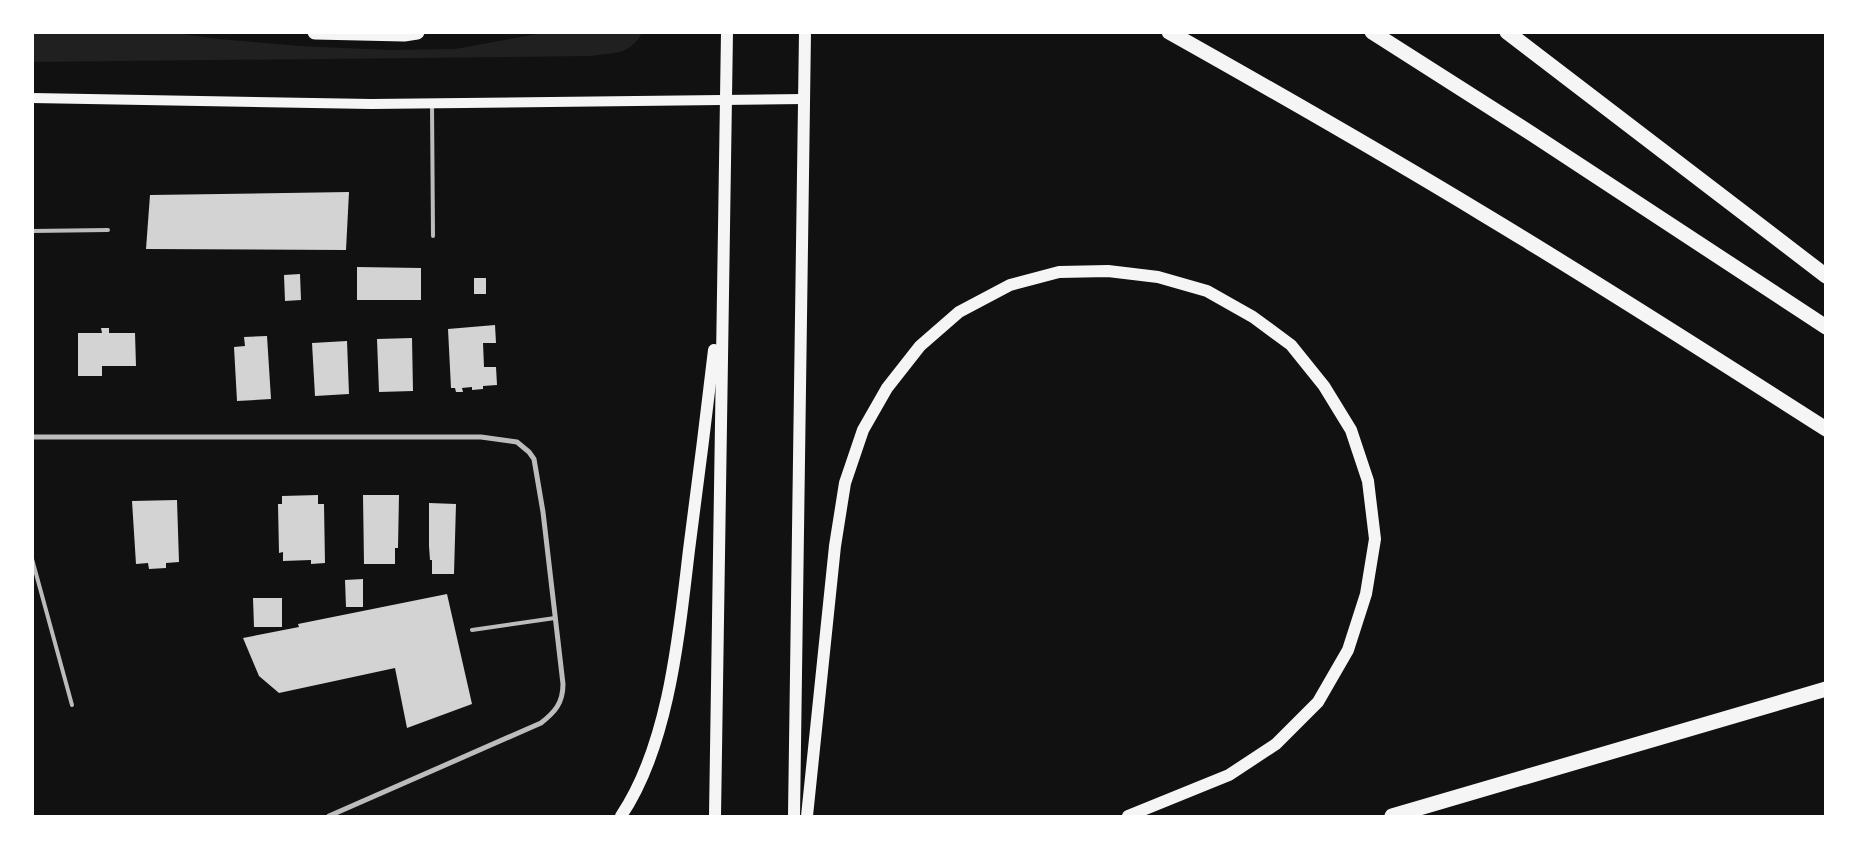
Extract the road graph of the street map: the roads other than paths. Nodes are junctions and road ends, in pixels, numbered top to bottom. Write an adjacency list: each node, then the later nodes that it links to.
1 (315, 32): 2 (highway)
2 (417, 32)
3 (727, 32): 9 (main road)
4 (805, 32): 10 (main road)
5 (1169, 32): 18 (highway)
6 (1372, 32): 17 (highway)
7 (1507, 32): 15 (highway)
8 (32, 98): 11 (main road)
9 (726, 99): 10 (main road); 11 (main road); 16 (main road)
10 (804, 99): 28 (main road)
11 (432, 103): 14 (lane)
12 (108, 230): 13 (lane)
13 (32, 231)
14 (433, 236)
15 (1826, 276)
16 (722, 288): 26 (main road); 27 (main road)
17 (1826, 327)
18 (1826, 429)
19 (32, 436): 21 (street)
20 (32, 559): 24 (lane)
21 (555, 618): 22 (lane); 25 (street)
22 (472, 630)
23 (1826, 690): 31 (highway)
24 (72, 705)
25 (329, 816)
26 (622, 816)
27 (715, 816)
28 (794, 816)
29 (807, 816): 30 (main road)
30 (1128, 816)
31 (1392, 816)

